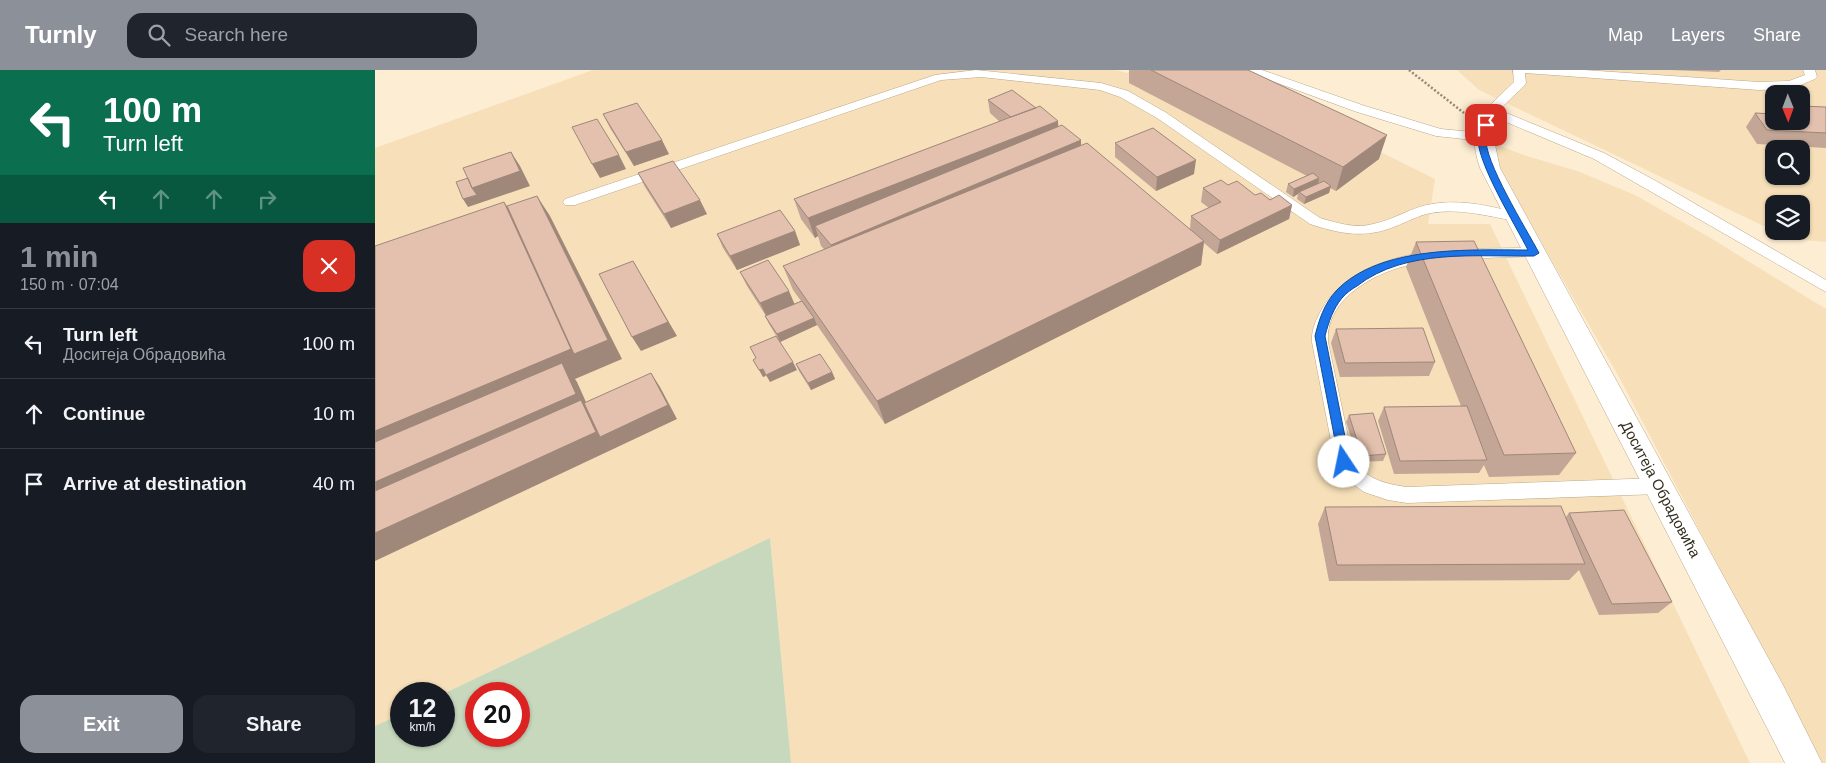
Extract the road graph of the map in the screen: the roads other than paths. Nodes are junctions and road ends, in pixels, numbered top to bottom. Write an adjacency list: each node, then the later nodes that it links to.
1 (1251, 70): 5 (lane)
2 (1519, 70): 5 (lane)
3 (1526, 70): 4 (lane)
4 (1809, 70)
5 (1486, 125): 7 (street, Доситеја Обрадовића); 9 (lane)
6 (570, 202): 7 (lane)
7 (1515, 217): 8 (street, Доситеја Обрадовића)
8 (1534, 253): 10 (street, Доситеја Обрадовића); 10 (lane)
9 (1826, 287)
10 (1659, 486): 11 (street, Доситеја Обрадовића)
11 (1804, 763)

